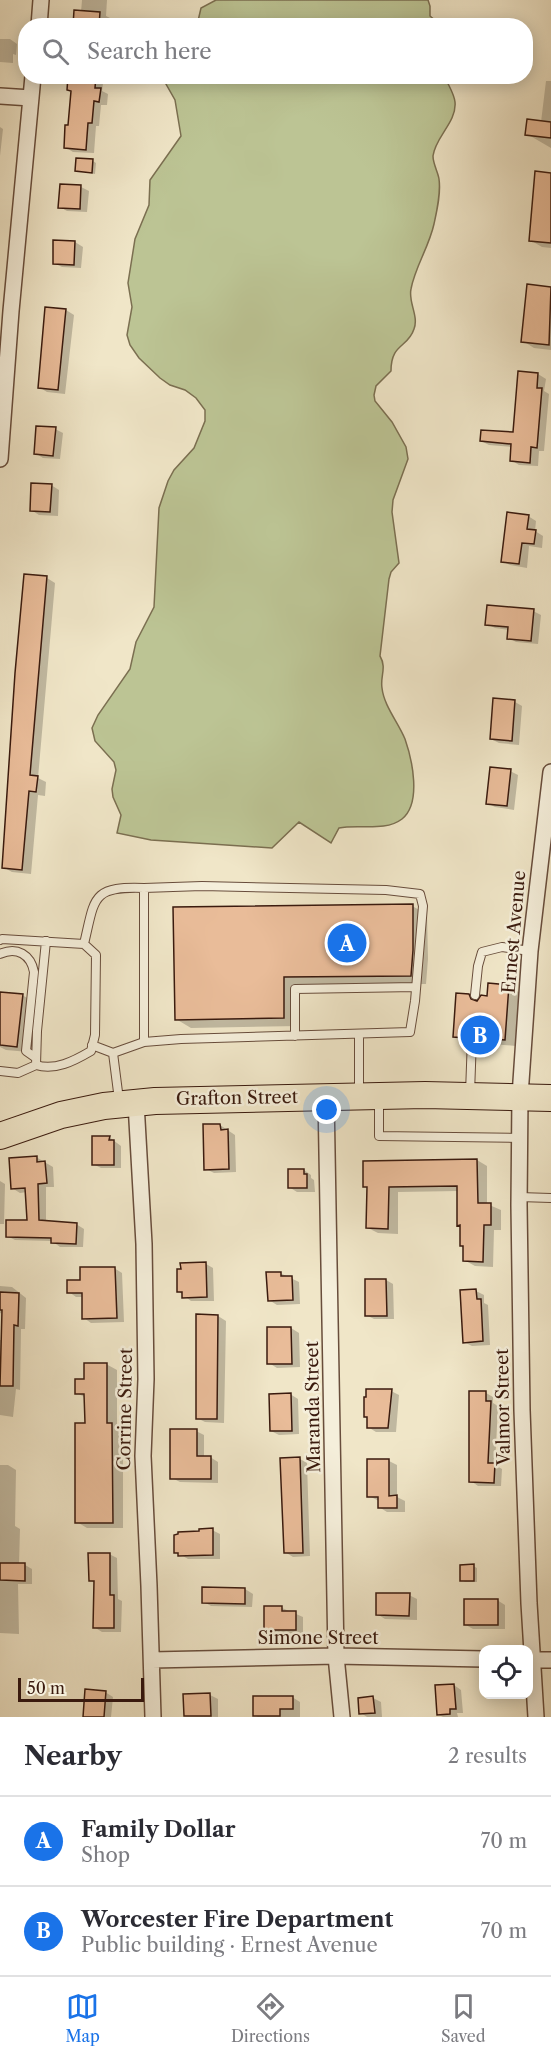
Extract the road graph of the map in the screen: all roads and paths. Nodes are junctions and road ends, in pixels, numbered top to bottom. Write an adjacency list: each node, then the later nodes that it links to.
1 (42, 0): 2 (street)
2 (40, 18)
3 (32, 84): 5 (street)
4 (0, 96): 5 (street)
5 (31, 98): 6 (street)
6 (5, 310): 7 (street)
7 (0, 459)
8 (551, 772): 13 (street, Ernest Avenue)
9 (144, 888): 12 (lane); 15 (lane); 20 (lane)
10 (1, 939): 11 (lane)
11 (46, 941): 12 (lane); 23 (lane)
12 (84, 944): 21 (lane)
13 (530, 951): 16 (lane); 28 (street, Ernest Avenue)
14 (0, 954): 23 (lane)
15 (416, 987): 17 (lane); 18 (lane)
16 (475, 995)
17 (359, 1034): 18 (lane); 27 (lane)
18 (295, 1036): 20 (lane)
19 (472, 1038): 25 (lane)
20 (144, 1042): 22 (lane)
21 (92, 1046): 22 (lane); 23 (lane)
22 (113, 1053): 30 (lane)
23 (36, 1061): 24 (lane)
24 (0, 1071)
25 (470, 1095): 27 (highway, Grafton Street); 28 (highway, Grafton Street)
26 (326, 1096): 27 (highway, Grafton Street); 30 (highway, Grafton Street); 36 (street, Maranda Street)
27 (369, 1096): 32 (lane)
28 (520, 1096): 29 (highway, Grafton Street); 32 (street, Valmor Street)
29 (551, 1098)
30 (128, 1103): 31 (highway, Grafton Street); 38 (street, Corrine Street)
31 (0, 1136)
32 (520, 1138): 33 (street, Valmor Street)
33 (519, 1197): 34 (lane); 35 (street, Valmor Street)
34 (551, 1198)
35 (530, 1645)
36 (336, 1656): 37 (street, Simone Street); 38 (street, Simone Street); 43 (street, Maranda Street)
37 (479, 1659)
38 (152, 1660): 42 (street, Corrine Street)
39 (533, 1660): 40 (street)
40 (551, 1660)
41 (533, 1683): 44 (street, Valmor Street)
42 (153, 1717)
43 (342, 1717)
44 (536, 1717)

